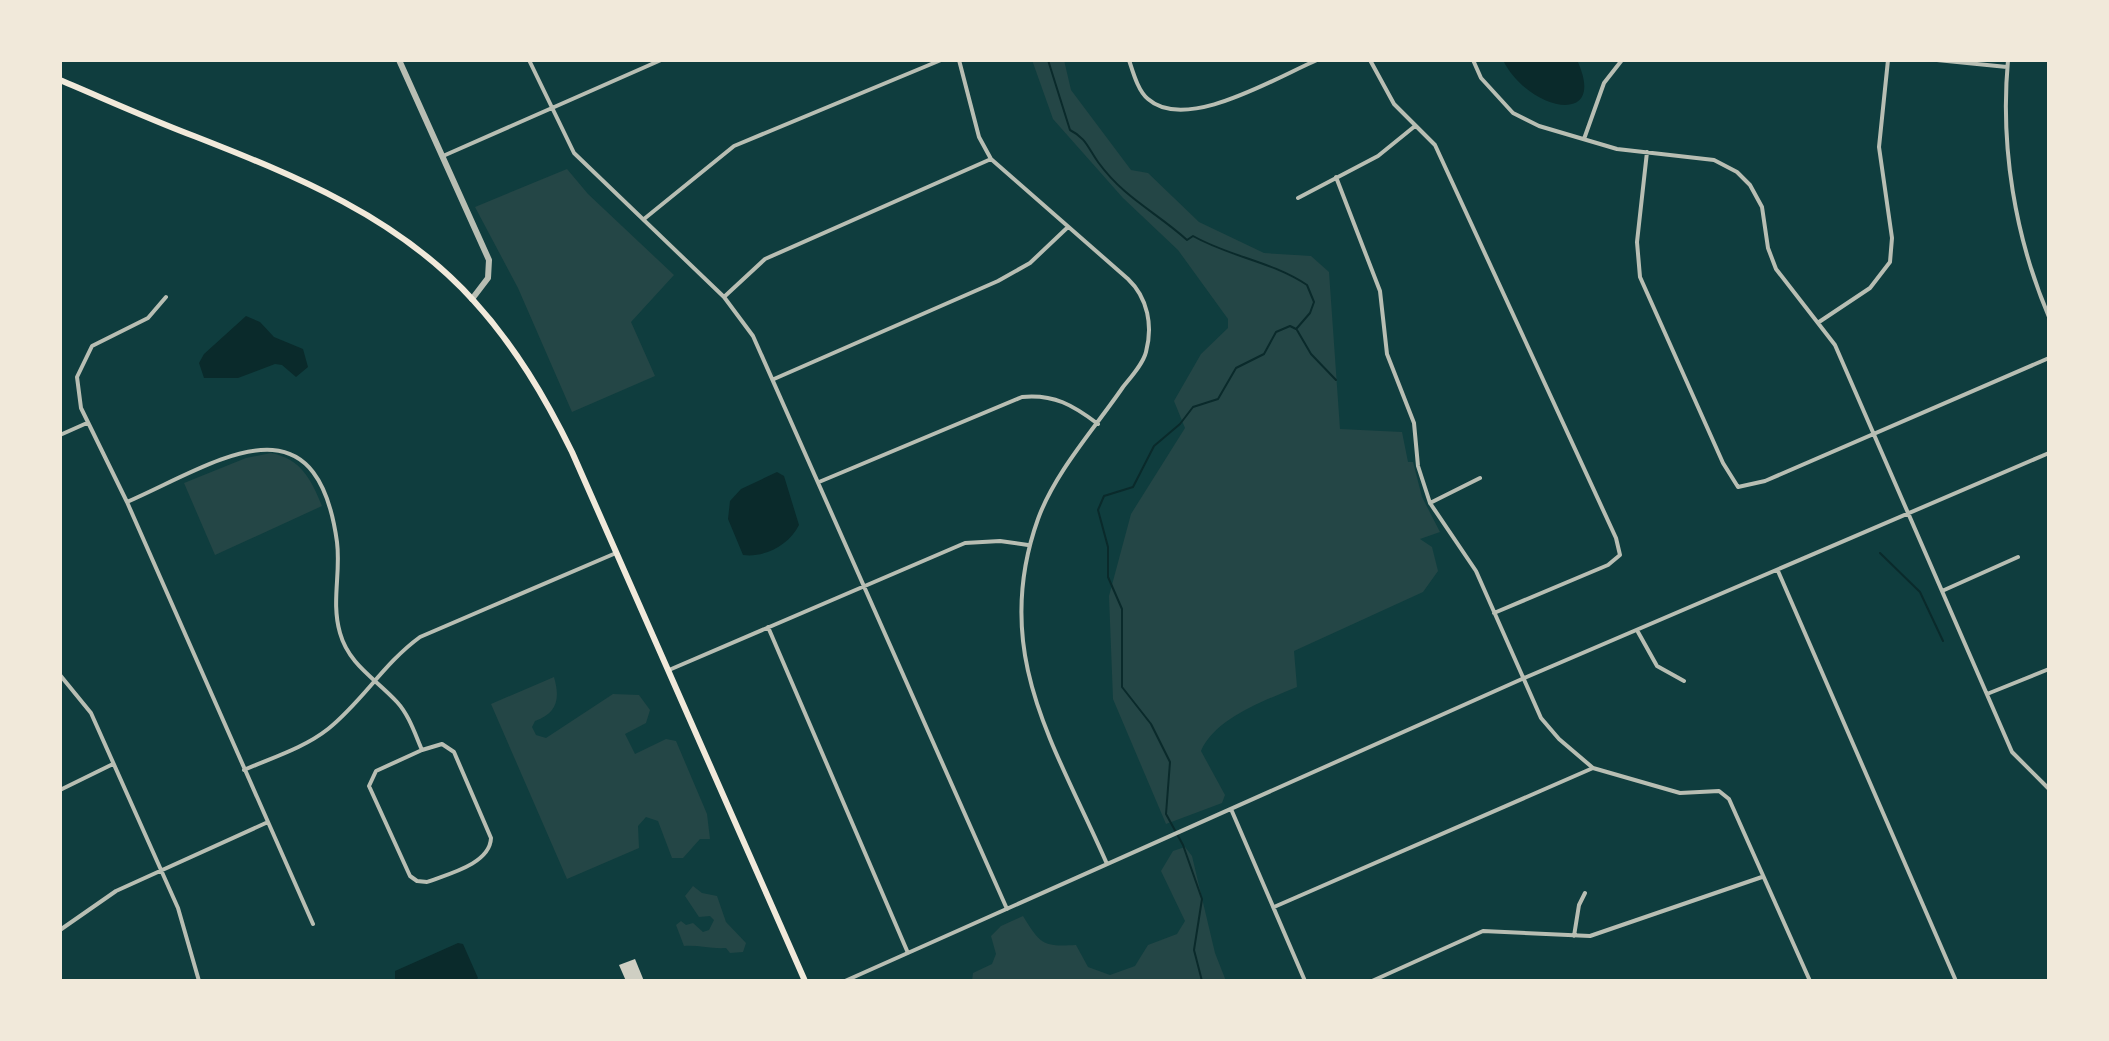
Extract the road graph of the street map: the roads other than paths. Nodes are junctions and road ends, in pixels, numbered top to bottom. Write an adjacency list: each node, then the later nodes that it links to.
1 (399, 60): 20 (street)
2 (529, 60): 16 (street)
3 (661, 60): 16 (street)
4 (941, 60): 24 (street)
5 (959, 60): 21 (street)
6 (1129, 60): 7 (street)
7 (1317, 60)
8 (1370, 60): 17 (street)
9 (1473, 60): 18 (street)
10 (1622, 60): 18 (street)
11 (1888, 60): 30 (street)
12 (1937, 60): 14 (street)
13 (2008, 60): 14 (street)
14 (2007, 67): 29 (street)
15 (60, 80): 28 (main road)
16 (550, 108): 20 (street); 24 (street)
17 (1415, 126): 22 (street); 49 (street)
18 (1584, 140): 19 (street)
19 (1647, 152): 30 (street); 35 (street)
20 (443, 156): 28 (street)
21 (991, 159): 25 (street); 27 (street)
22 (1336, 177): 23 (street); 41 (street)
23 (1298, 198)
24 (644, 219): 27 (street)
25 (1068, 227): 32 (street); 34 (street)
26 (166, 297): 33 (street)
27 (724, 297): 32 (street)
28 (472, 299): 44 (main road)
29 (2049, 317)
30 (1819, 322): 35 (street)
31 (2049, 358): 35 (street)
32 (774, 379): 39 (street)
33 (88, 423): 36 (street); 40 (street)
34 (1098, 424): 39 (street); 43 (street)
35 (1874, 434): 42 (street)
36 (60, 435)
37 (2049, 453): 42 (street)
38 (1480, 478): 41 (street)
39 (819, 482): 47 (street)
40 (127, 502): 56 (street); 62 (street)
41 (1430, 503): 49 (street)
42 (1908, 514): 46 (street); 48 (street)
43 (1029, 546): 47 (street); 67 (street)
44 (617, 552): 53 (main road); 56 (street)
45 (2018, 557): 48 (street)
46 (1778, 571): 51 (street); 83 (street)
47 (864, 584): 50 (street); 72 (street)
48 (1942, 591): 58 (street)
49 (1494, 613): 55 (street)
50 (768, 627): 53 (street); 76 (street)
51 (1638, 632): 55 (street); 57 (street)
52 (2049, 669): 58 (street)
53 (669, 670): 78 (main road)
54 (60, 675): 60 (street)
55 (1522, 679): 61 (street); 65 (street)
56 (372, 680): 59 (street); 62 (street)
57 (1684, 681)
58 (1987, 694): 63 (street)
59 (422, 750): 59 (street)
60 (113, 764): 64 (street); 68 (street)
61 (1593, 768): 69 (street); 71 (street)
62 (244, 770): 66 (street)
63 (2049, 789)
64 (60, 790)
65 (1231, 809): 67 (street); 71 (street)
66 (268, 822): 68 (street); 73 (street)
67 (1107, 864): 72 (street)
68 (161, 869): 74 (street); 77 (street)
69 (1762, 877): 75 (street); 82 (street)
70 (1585, 893): 75 (street)
71 (1274, 907): 80 (street)
72 (1007, 909): 76 (street)
73 (313, 924)
74 (60, 930)
75 (1574, 936): 81 (street)
76 (908, 953): 79 (street)
77 (199, 981)
78 (805, 981)
79 (845, 981)
80 (1305, 981)
81 (1372, 981)
82 (1810, 981)
83 (1956, 981)

